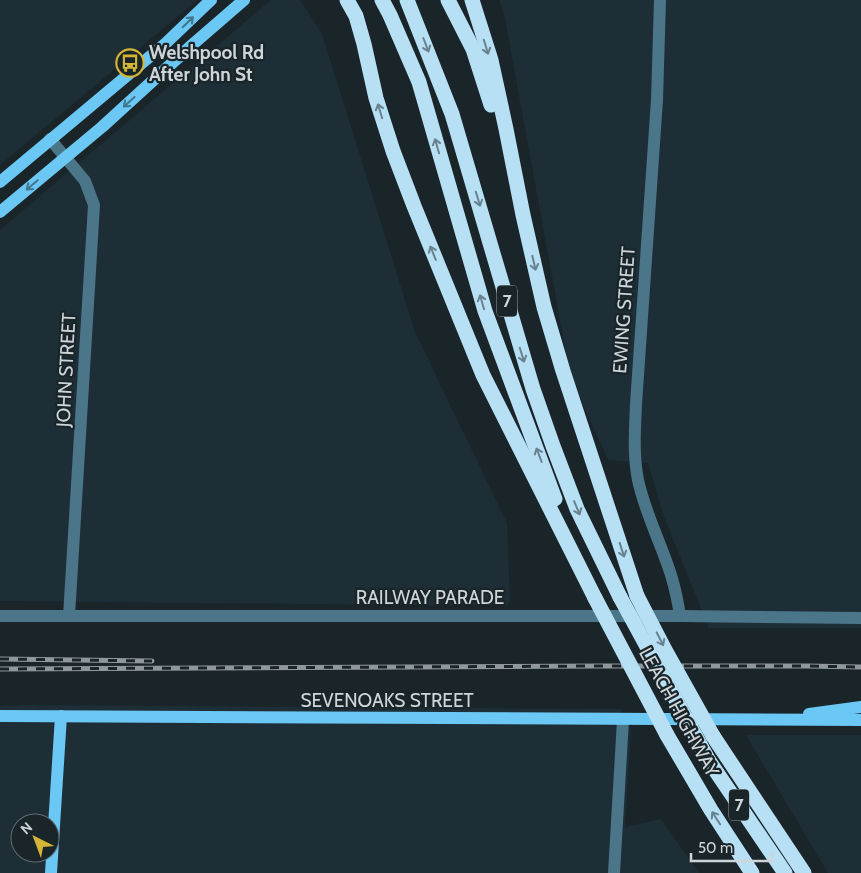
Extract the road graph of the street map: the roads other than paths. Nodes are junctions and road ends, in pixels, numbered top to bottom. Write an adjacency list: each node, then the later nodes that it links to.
1 (211, 0): 9 (main road, one-way to 1)
2 (244, 0): 10 (main road, one-way to 10)
3 (347, 0): 14 (highway, 7, one-way to 3)
4 (382, 0): 14 (highway, 7, one-way to 4)
5 (407, 0): 29 (highway, 7, one-way to 29, bridge)
6 (448, 0): 13 (highway)
7 (472, 0): 13 (highway, one-way to 13)
8 (660, 0): 17 (street, EWING STREET)
9 (50, 140): 10 (street, JOHN STREET); 11 (main road)
10 (65, 157): 12 (main road, one-way to 12); 16 (street, JOHN STREET)
11 (0, 182)
12 (0, 212)
13 (523, 215): 25 (highway, one-way to 25, bridge)
14 (580, 566): 28 (highway, LEACH HIGHWAY / 7, one-way to 14, bridge)
15 (0, 616): 16 (street, RAILWAY PARADE)
16 (69, 616): 17 (street, RAILWAY PARADE)
17 (680, 616): 18 (street, RAILWAY PARADE)
18 (861, 618)
19 (861, 707): 23 (main road, SEVENOAKS STREET)
20 (0, 716): 21 (main road, SEVENOAKS STREET)
21 (61, 716): 22 (main road, SEVENOAKS STREET); 26 (main road)
22 (623, 720): 23 (main road, SEVENOAKS STREET); 27 (street)
23 (774, 720): 24 (main road, SEVENOAKS STREET)
24 (861, 720)
25 (727, 757): 29 (highway); 30 (highway)
26 (52, 873)
27 (614, 873)
28 (752, 873)
29 (786, 873)
30 (804, 873)

